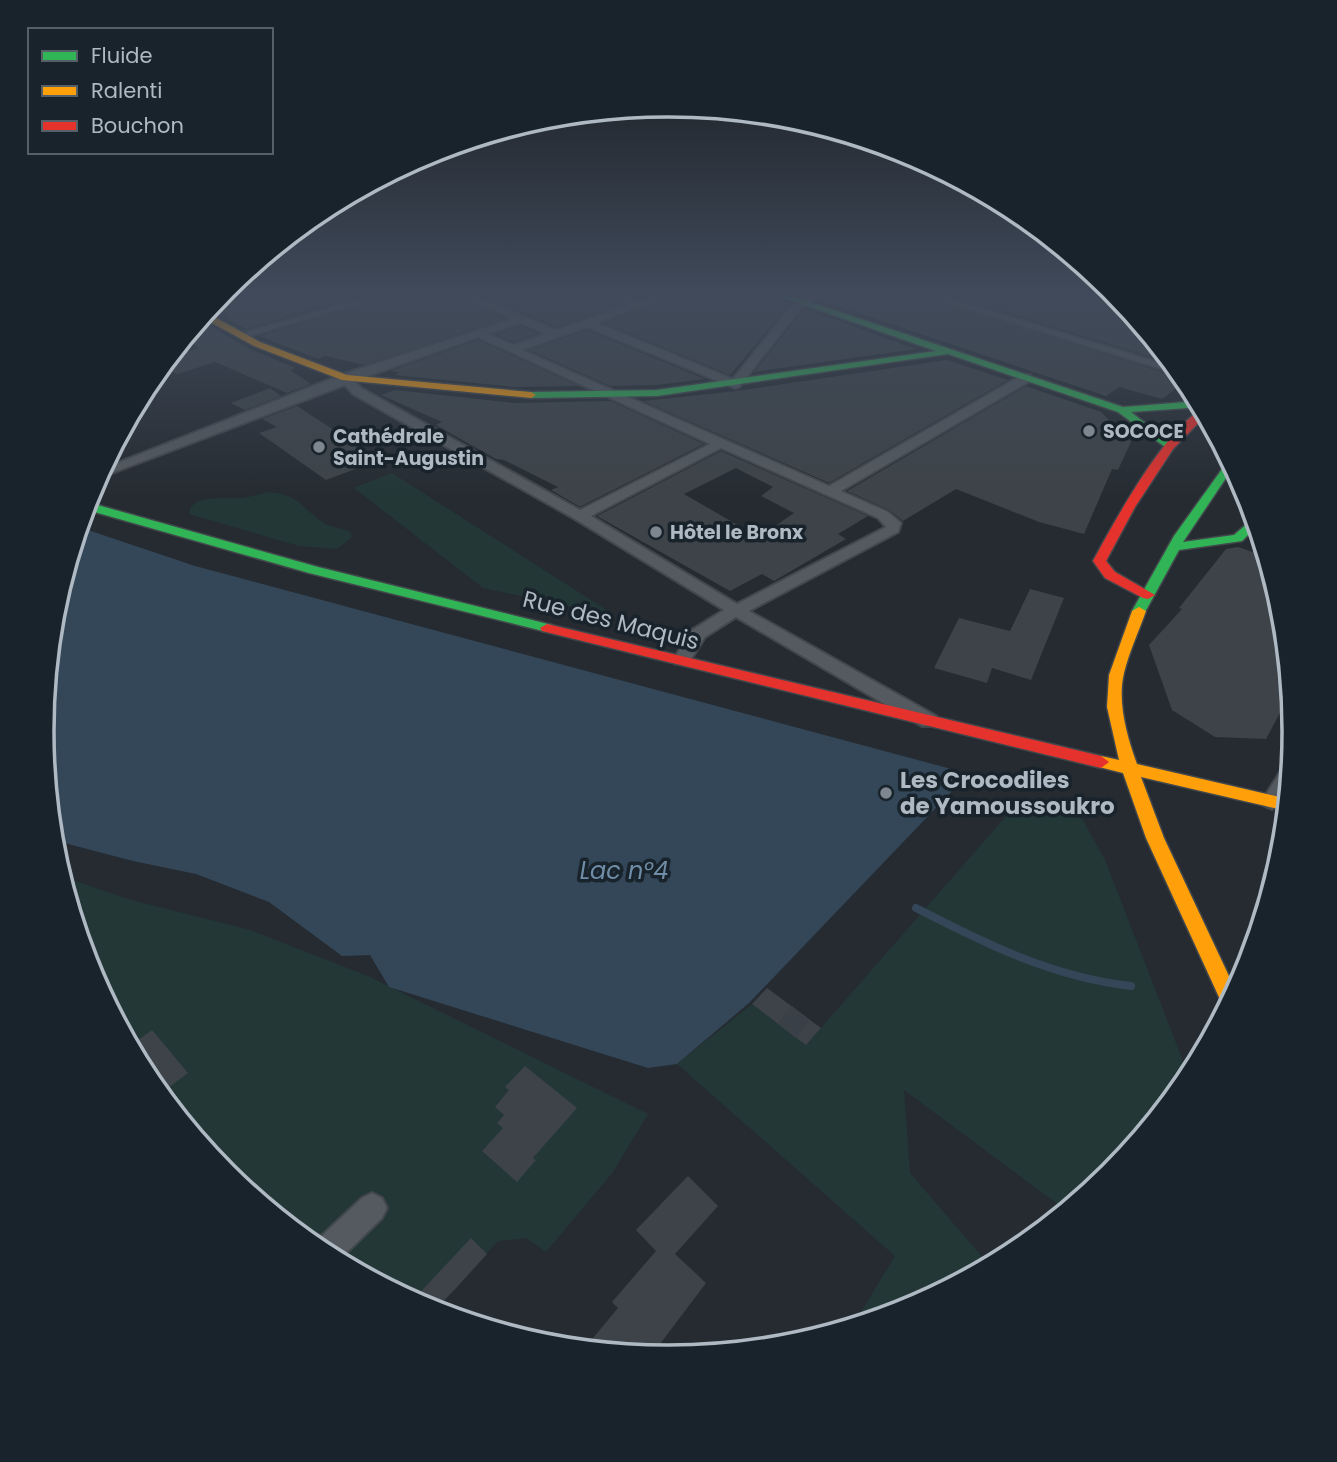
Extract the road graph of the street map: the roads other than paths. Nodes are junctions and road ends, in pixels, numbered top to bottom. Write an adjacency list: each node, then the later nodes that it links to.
1 (299, 360): 10 (main road)
2 (398, 360): 10 (street)
3 (540, 360): 13 (street)
4 (677, 360): 12 (street)
5 (754, 360): 12 (street)
6 (892, 360): 12 (main road)
7 (971, 360): 11 (main road)
8 (1139, 360): 9 (street)
9 (1163, 368)
10 (345, 378): 13 (main road); 19 (street); 23 (street)
11 (1026, 378): 15 (main road); 21 (street)
12 (735, 384): 13 (main road)
13 (610, 395): 17 (street)
14 (1188, 405): 15 (main road)
15 (1122, 410): 18 (main road)
16 (1197, 419): 18 (main road)
17 (719, 444): 21 (street); 23 (street)
18 (1170, 447): 26 (main road)
19 (113, 469)
20 (1224, 470): 25 (main road)
21 (829, 492): 27 (street)
22 (96, 508): 28 (main road, Rue des Maquis)
23 (580, 516): 27 (street)
24 (1248, 528): 25 (main road)
25 (1175, 547): 26 (main road)
26 (1148, 595): 30 (main road)
27 (735, 610): 28 (street); 29 (street)
28 (682, 660): 29 (main road, Rue des Maquis)
29 (933, 723): 30 (main road, Rue des Maquis)
30 (1128, 770): 31 (main road, Rue des Maquis); 32 (main road)
31 (1278, 803)
32 (1225, 989)
33 (372, 1208): 34 (street)
34 (333, 1246)

